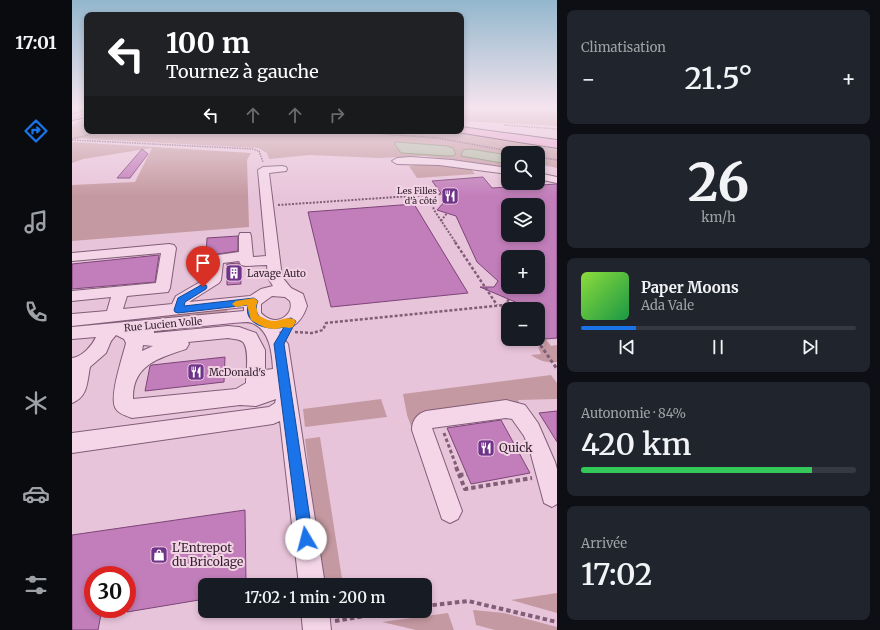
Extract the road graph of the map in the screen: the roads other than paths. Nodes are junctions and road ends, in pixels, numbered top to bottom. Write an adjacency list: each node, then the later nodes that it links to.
1 (512, 137): 2 (main road)
2 (557, 144)
3 (397, 161): 5 (street)
4 (282, 169): 10 (street)
5 (501, 170)
6 (545, 177): 7 (street)
7 (557, 180)
8 (245, 236): 11 (street)
9 (72, 257): 13 (street)
10 (273, 260): 11 (street); 12 (street)
11 (235, 268): 17 (street)
12 (275, 278): 14 (street); 16 (street)
13 (120, 291): 15 (street); 19 (street)
14 (286, 292): 16 (street); 22 (street)
15 (72, 296)
16 (259, 309): 17 (street); 20 (street, Rue Lucien Volle); 22 (street); 22 (street)
17 (178, 310): 19 (street)
18 (72, 320): 19 (street)
19 (114, 325): 20 (street, Rue Lucien Volle); 23 (street, Rue Lucien Volle); 24 (street); 25 (street)
20 (147, 326): 21 (street)
21 (228, 332): 25 (street); 26 (street)
22 (285, 332): 27 (street)
23 (72, 333)
24 (76, 365): 28 (street)
25 (128, 374): 29 (street)
26 (255, 378): 27 (street); 29 (street)
27 (284, 386): 29 (street); 30 (street); 33 (street)
28 (72, 394)
29 (240, 397)
30 (72, 443)
31 (552, 495): 32 (street)
32 (450, 511)
33 (311, 578)

